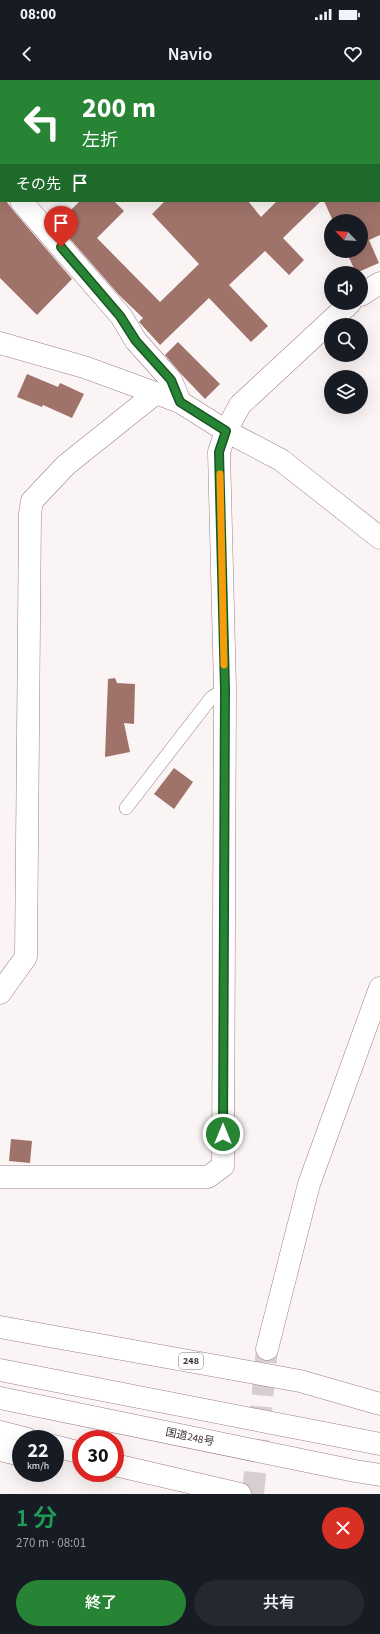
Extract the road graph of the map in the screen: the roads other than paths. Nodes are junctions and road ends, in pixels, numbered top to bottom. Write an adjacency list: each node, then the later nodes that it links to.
1 (23, 202): 7 (main road)
2 (380, 284): 3 (main road)
3 (368, 291)
4 (342, 310): 8 (main road)
5 (0, 343): 6 (main road)
6 (156, 393): 7 (main road); 13 (main road)
7 (180, 402): 8 (main road)
8 (226, 431): 9 (main road); 10 (main road)
9 (380, 538)
10 (225, 689): 11 (lane); 14 (main road)
11 (126, 808)
12 (380, 988): 16 (main road)
13 (0, 993)
14 (0, 1177)
15 (0, 1327): 19 (main road, 248)
16 (267, 1349)
17 (0, 1370): 22 (main road)
18 (0, 1398): 26 (main road, 国道248号)
19 (380, 1404)
20 (0, 1432): 21 (main road)
21 (12, 1435)
22 (380, 1444)
23 (0, 1450): 24 (main road)
24 (12, 1452)
25 (124, 1468): 27 (main road)
26 (380, 1475)
27 (240, 1494)

